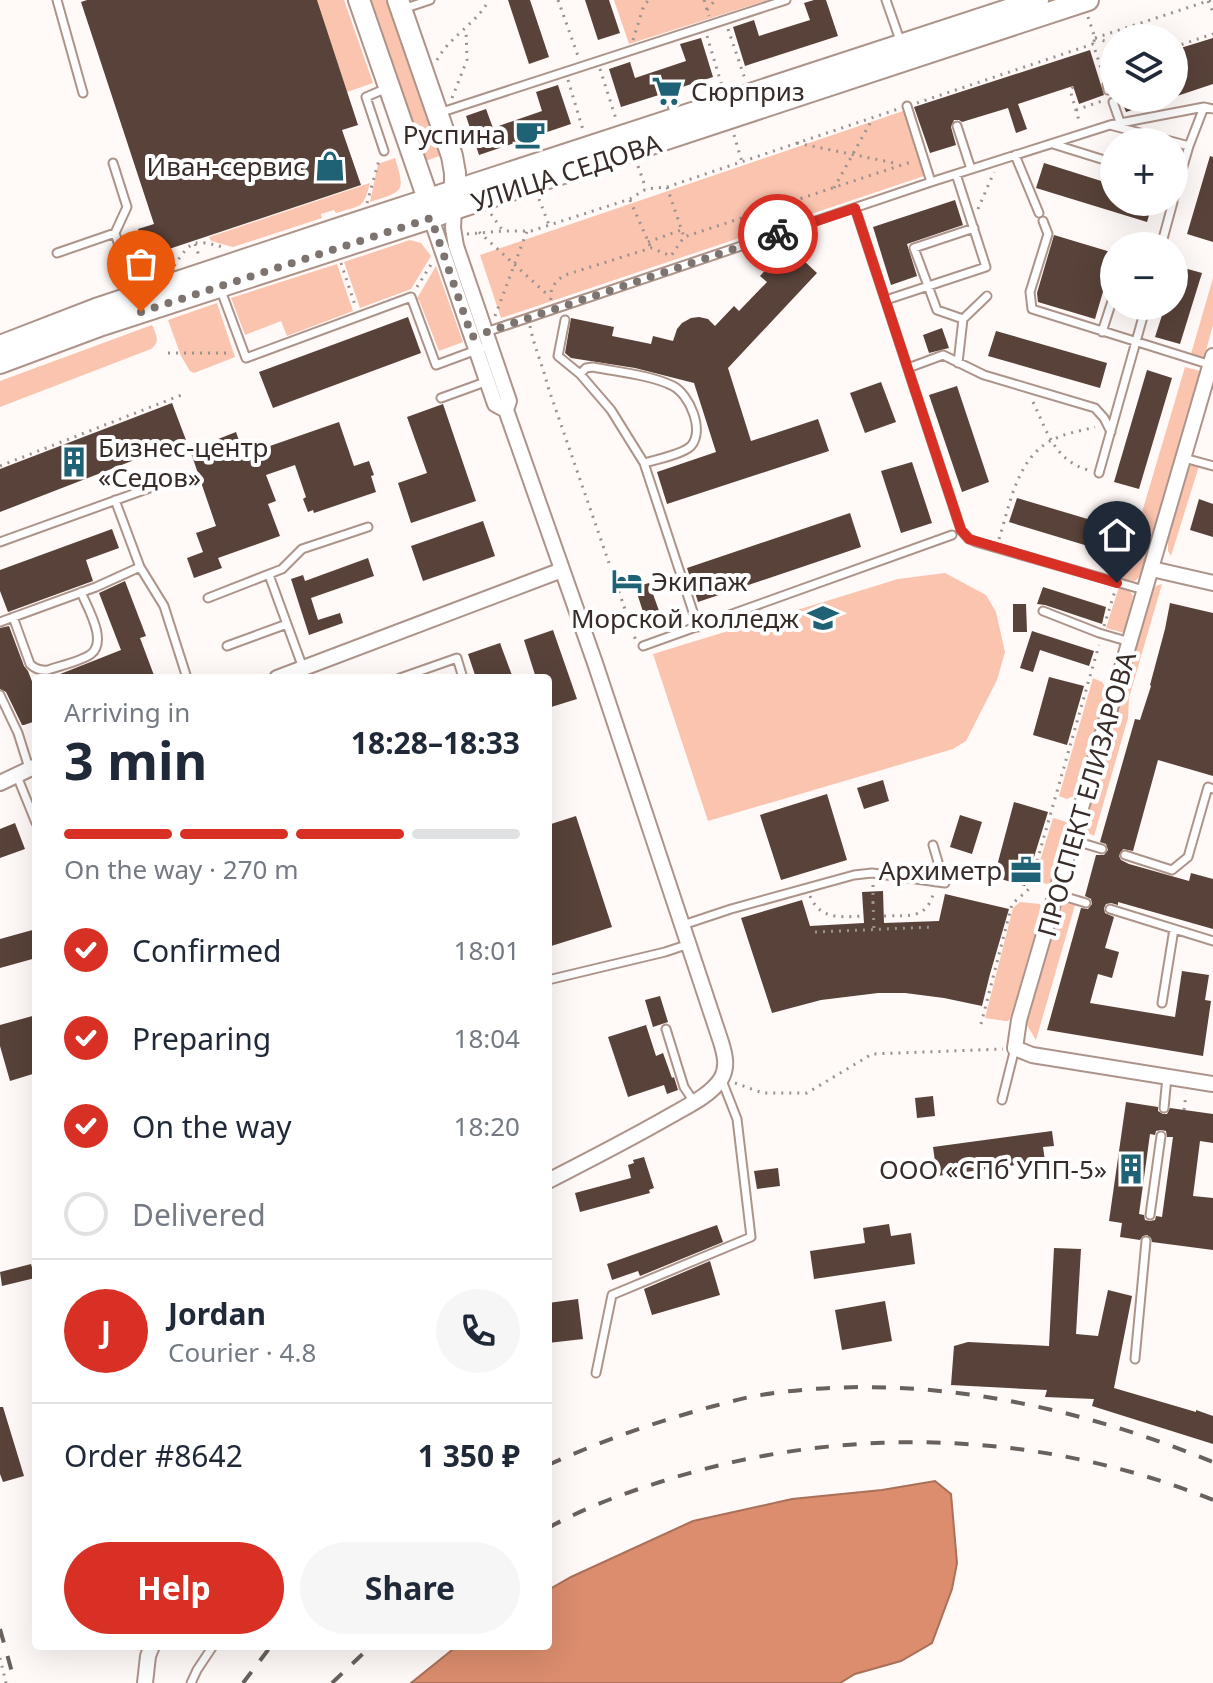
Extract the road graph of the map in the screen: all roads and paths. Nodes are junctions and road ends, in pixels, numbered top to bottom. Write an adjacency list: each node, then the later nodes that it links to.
1 (57, 0): 36 (lane)
2 (359, 0): 33 (main road)
3 (430, 0): 13 (lane)
4 (489, 0): 19 (path)
5 (558, 0): 30 (path)
6 (649, 0): 25 (path)
7 (704, 0): 15 (path)
8 (715, 0): 15 (path)
9 (786, 0): 17 (lane)
10 (886, 0): 26 (lane)
11 (1038, 0): 26 (main road, УЛИЦА СЕДОВА)
12 (1210, 1): 16 (path); 21 (path)
13 (399, 5): 41 (main road)
14 (1087, 6): 21 (path); 26 (main road, УЛИЦА СЕДОВА)
15 (707, 10): 18 (path)
16 (1213, 12)
17 (726, 20): 18 (lane); 32 (path)
18 (708, 25): 25 (lane); 35 (path)
19 (466, 29): 27 (path); 41 (path)
20 (1213, 34): 23 (path)
21 (1095, 38): 22 (path); 24 (path)
22 (1100, 40)
23 (1188, 42)
24 (1093, 44): 29 (path); 39 (path)
25 (631, 51): 28 (lane)
26 (904, 53): 45 (main road, УЛИЦА СЕДОВА); 75 (main road, УЛИЦА СЕДОВА)
27 (437, 61)
28 (598, 62): 30 (lane); 48 (path)
29 (1100, 64)
30 (581, 67): 31 (lane)
31 (566, 72): 41 (lane); 53 (path)
32 (746, 82)
33 (389, 87): 57 (lane); 77 (main road)
34 (1073, 87): 43 (path)
35 (724, 89)
36 (83, 93)
37 (668, 94): 45 (lane)
38 (1100, 103): 43 (path)
39 (907, 106): 46 (path); 69 (lane)
40 (1204, 107): 42 (lane); 47 (lane); 56 (lane)
41 (444, 108): 75 (main road)
42 (1213, 109)
43 (1076, 110): 52 (path)
44 (1115, 112): 47 (lane)
45 (676, 118): 75 (main road, УЛИЦА СЕДОВА)
46 (873, 118): 54 (path); 58 (path)
47 (1120, 122): 49 (lane)
48 (617, 125)
49 (1110, 125): 52 (lane); 56 (lane)
50 (957, 126): 67 (lane)
51 (732, 130): 64 (path)
52 (1083, 133): 55 (lane)
53 (585, 135)
54 (796, 143): 58 (path); 64 (path)
55 (1050, 144): 59 (lane); 61 (lane)
56 (1189, 146)
57 (384, 151): 76 (path)
58 (853, 155): 66 (path); 71 (path)
59 (1015, 155): 62 (lane); 113 (lane)
60 (922, 159): 66 (path)
61 (1100, 159)
62 (998, 160): 67 (lane); 81 (path)
63 (637, 162): 72 (path)
64 (742, 162): 70 (path)
65 (113, 163): 86 (lane)
66 (903, 165): 71 (path)
67 (971, 169): 68 (lane)
68 (956, 174): 69 (lane); 81 (lane)
69 (931, 182): 78 (lane)
70 (667, 187): 72 (path); 82 (path)
71 (834, 188): 88 (path)
72 (646, 189): 74 (path)
73 (537, 194): 80 (path)
74 (630, 199): 80 (path); 89 (path)
75 (455, 200): 77 (main road, УЛИЦА СЕДОВА); 114 (street)
76 (366, 206)
77 (429, 208): 99 (main road, УЛИЦА СЕДОВА); 105 (main road, УЛИЦА СЕДОВА); 114 (street)
78 (855, 208): 104 (lane); 106 (lane)
79 (489, 211): 83 (path)
80 (549, 225): 84 (path)
81 (973, 226): 100 (lane); 100 (lane)
82 (681, 230): 88 (path); 89 (path)
83 (503, 231): 84 (path); 85 (path)
84 (527, 231): 97 (path)
85 (479, 232): 87 (path); 97 (path)
86 (115, 233): 93 (lane); 105 (lane)
87 (468, 234)
88 (684, 237): 91 (path)
89 (648, 242): 91 (path)
90 (195, 244): 92 (path); 96 (path); 98 (path)
91 (651, 248): 103 (path)
92 (233, 250)
93 (57, 253)
94 (436, 255): 102 (path)
95 (340, 260): 107 (path)
96 (200, 261)
97 (514, 266): 103 (path); 114 (path)
98 (170, 271)
99 (219, 286): 105 (main road, УЛИЦА СЕДОВА); 117 (lane)
100 (927, 287): 104 (lane); 108 (lane)
101 (987, 296): 108 (lane)
102 (411, 297): 107 (lane); 114 (lane)
103 (550, 297): 106 (path)
104 (886, 300): 121 (lane)
105 (143, 302): 116 (main road, УЛИЦА СЕДОВА); 119 (main road, УЛИЦА СЕДОВА)
106 (554, 309): 114 (lane)
107 (359, 316): 117 (lane)
108 (963, 319): 120 (lane)
109 (529, 320): 156 (path)
110 (565, 320): 123 (lane)
111 (1106, 320): 113 (lane)
112 (1143, 320): 115 (lane)
113 (1102, 332): 115 (lane)
114 (484, 337): 124 (street)
115 (1137, 343): 122 (lane); 129 (lane)
116 (0, 346)
117 (243, 352): 118 (path)
118 (168, 353)
119 (0, 363)
120 (958, 363): 121 (lane); 125 (lane)
121 (908, 368): 141 (lane)
122 (1211, 370): 131 (street, ПРОСПЕКТ ЕЛИЗАРОВА)
123 (580, 374): 132 (lane); 132 (lane)
124 (494, 379): 127 (lane); 144 (street)
125 (1026, 387): 128 (lane); 130 (path)
126 (184, 394): 133 (path)
127 (441, 398)
128 (1107, 423): 129 (lane); 130 (path)
129 (1111, 432): 135 (lane)
130 (1051, 440): 135 (path); 141 (path)
131 (1184, 458): 134 (lane); 143 (street, ПРОСПЕКТ ЕЛИЗАРОВА)
132 (644, 463): 155 (lane)
133 (0, 466)
134 (1213, 466)
135 (1099, 473)
136 (180, 477): 137 (lane)
137 (115, 500): 140 (lane); 142 (lane)
138 (368, 527): 145 (lane)
139 (952, 535): 155 (lane)
140 (0, 542)
141 (996, 548): 146 (lane)
142 (140, 567): 149 (lane); 162 (lane)
143 (1152, 569): 147 (street); 148 (street, ПРОСПЕКТ ЕЛИЗАРОВА)
144 (562, 570): 161 (street); 183 (street)
145 (269, 575): 150 (lane); 154 (lane)
146 (1117, 583): 148 (lane); 157 (path)
147 (1213, 583)
148 (1146, 591): 158 (street, ПРОСПЕКТ ЕЛИЗАРОВА)
149 (81, 592): 152 (lane); 152 (lane)
150 (208, 598)
151 (1043, 611): 157 (lane)
152 (13, 617): 153 (lane)
153 (0, 622)
154 (287, 624): 159 (lane); 161 (lane)
155 (698, 627): 160 (lane)
156 (632, 632)
157 (1102, 634): 158 (lane); 192 (path)
158 (1130, 642): 171 (street, ПРОСПЕКТ ЕЛИЗАРОВА)
159 (227, 646)
160 (643, 646)
161 (303, 668): 163 (street)
162 (186, 674)
163 (287, 674)
164 (411, 674): 165 (lane)
165 (462, 674)
166 (0, 695): 167 (lane)
167 (28, 770): 168 (street); 170 (lane)
168 (0, 783)
169 (1213, 789): 174 (lane)
170 (32, 796)
171 (1072, 840): 173 (lane); 178 (street, ПРОСПЕКТ ЕЛИЗАРОВА)
172 (933, 845): 175 (lane)
173 (1102, 849)
174 (1125, 855)
175 (940, 883): 176 (lane); 182 (path)
176 (807, 888): 181 (path); 183 (lane)
177 (873, 891): 186 (path, bridge)
178 (1056, 894): 179 (lane); 194 (street, ПРОСПЕКТ ЕЛИЗАРОВА)
179 (1086, 903)
180 (1110, 909): 185 (lane)
181 (863, 916)
182 (884, 916)
183 (682, 925): 189 (street)
184 (933, 927): 186 (path)
185 (1174, 929): 188 (lane); 191 (lane)
186 (874, 930): 187 (path)
187 (815, 932)
188 (1213, 941)
189 (689, 944): 190 (lane); 196 (street)
190 (552, 979)
191 (1162, 1003)
192 (981, 1024)
193 (666, 1029): 200 (lane)
194 (1015, 1048): 195 (street); 196 (path); 199 (lane)
195 (1167, 1077): 197 (street); 201 (lane)
196 (721, 1078): 200 (street); 208 (lane)
197 (1213, 1084)
198 (1186, 1094): 202 (path)
199 (1002, 1100)
200 (694, 1102): 204 (street)
201 (1164, 1108)
202 (1184, 1110)
203 (1161, 1136): 205 (lane)
204 (552, 1179)
205 (1150, 1215)
206 (1146, 1241): 207 (lane)
207 (1135, 1359)
208 (596, 1373)
209 (150, 1650): 213 (street)
210 (210, 1650): 214 (lane)
211 (0, 1658): 212 (path)
212 (6, 1683)
213 (145, 1683)
214 (191, 1683)

